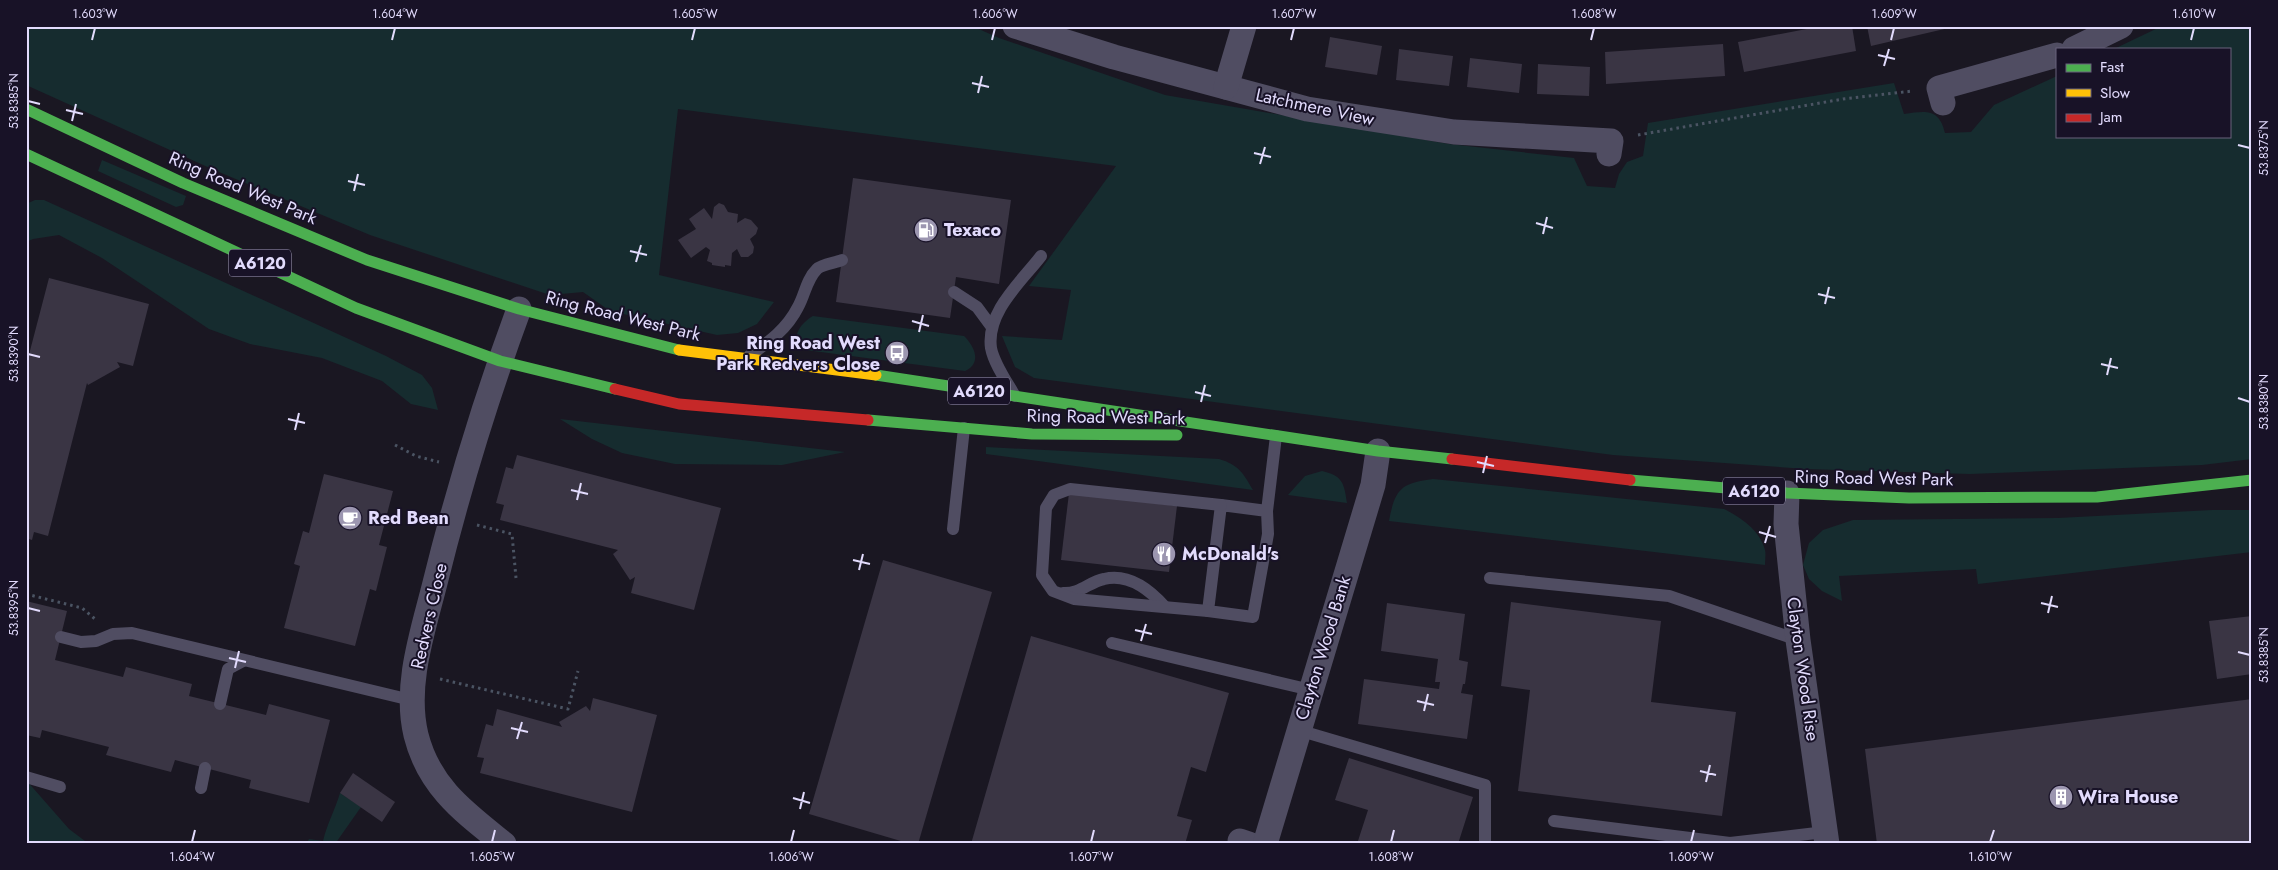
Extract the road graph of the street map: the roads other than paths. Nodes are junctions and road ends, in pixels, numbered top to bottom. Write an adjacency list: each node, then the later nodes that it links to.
1 (1015, 26): 6 (street, Latchmere View)
2 (1244, 26): 6 (street)
3 (2121, 26): 4 (street)
4 (2076, 48)
5 (2056, 55): 7 (street)
6 (1226, 87): 9 (street, Latchmere View)
7 (1941, 95)
8 (26, 109): 14 (highway, Ring Road West Park / A6120)
9 (1610, 148)
10 (26, 154): 17 (highway, Ring Road West Park / A6120)
11 (1041, 256): 15 (lane)
12 (842, 260): 16 (lane)
13 (954, 292): 15 (lane)
14 (520, 308): 16 (highway, Ring Road West Park / A6120); 17 (street, Redvers Close)
15 (991, 326): 18 (lane)
16 (745, 358): 18 (highway, Ring Road West Park / A6120)
17 (500, 361): 19 (highway, Ring Road West Park / A6120); 38 (street, Redvers Close)
18 (1015, 396): 20 (highway, Ring Road West Park / A6120)
19 (964, 428): 20 (highway, Ring Road West Park / A6120); 28 (lane)
20 (1276, 436): 21 (highway, Ring Road West Park / A6120); 27 (lane)
21 (1378, 451): 25 (highway, Ring Road West Park / A6120); 37 (street, Clayton Wood Bank)
22 (2252, 480): 23 (highway, Ring Road West Park / A6120)
23 (2234, 482): 24 (highway, Ring Road West Park / A6120); 25 (highway, Ring Road West Park / A6120)
24 (2252, 484)
25 (1786, 493): 34 (street, Clayton Wood Rise)
26 (1221, 505): 27 (lane); 30 (lane); 32 (lane)
27 (1267, 511): 32 (lane)
28 (953, 529)
29 (1490, 578): 34 (lane)
30 (1056, 592): 31 (lane); 31 (lane)
31 (1165, 607): 32 (lane)
32 (1208, 612)
33 (61, 637): 36 (lane)
34 (1798, 640): 46 (street, Clayton Wood Rise)
35 (1112, 643): 37 (lane)
36 (242, 661): 38 (lane); 39 (lane)
37 (1311, 690): 40 (street, Clayton Wood Bank)
38 (411, 700): 47 (street, Redvers Close)
39 (220, 704)
40 (1298, 730): 48 (street, Clayton Wood Bank); 49 (lane)
41 (205, 768): 44 (lane)
42 (31, 778): 43 (lane)
43 (60, 787)
44 (201, 788)
45 (1554, 821): 46 (lane)
46 (1826, 838)
47 (504, 844)
48 (1265, 844)
49 (1485, 844)

